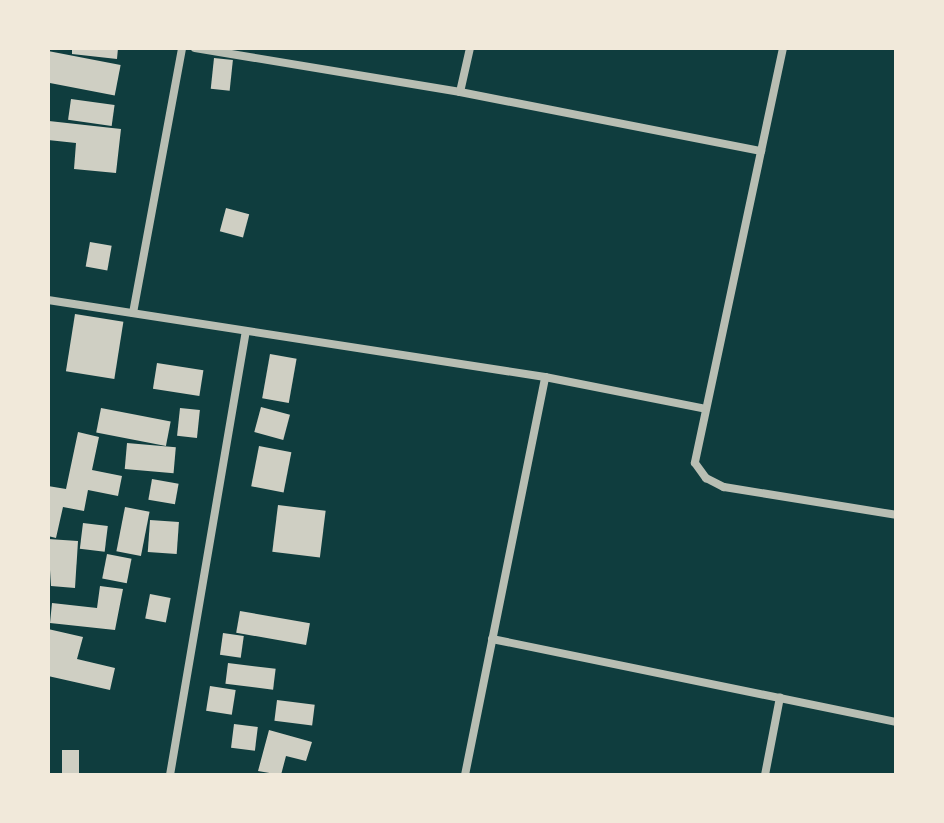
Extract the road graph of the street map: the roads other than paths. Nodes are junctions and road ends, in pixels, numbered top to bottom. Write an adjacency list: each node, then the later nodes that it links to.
1 (182, 48): 8 (street)
2 (195, 48): 5 (street)
3 (470, 48): 5 (street)
4 (783, 48): 6 (street)
5 (460, 92): 6 (street)
6 (761, 151): 11 (street)
7 (48, 300): 8 (street)
8 (133, 313): 9 (street)
9 (246, 332): 10 (street); 16 (street)
10 (545, 377): 11 (street); 13 (street)
11 (702, 408): 12 (street)
12 (896, 515)
13 (492, 639): 14 (street); 17 (street)
14 (780, 697): 15 (street); 18 (street)
15 (896, 722)
16 (170, 775)
17 (465, 775)
18 (765, 775)

